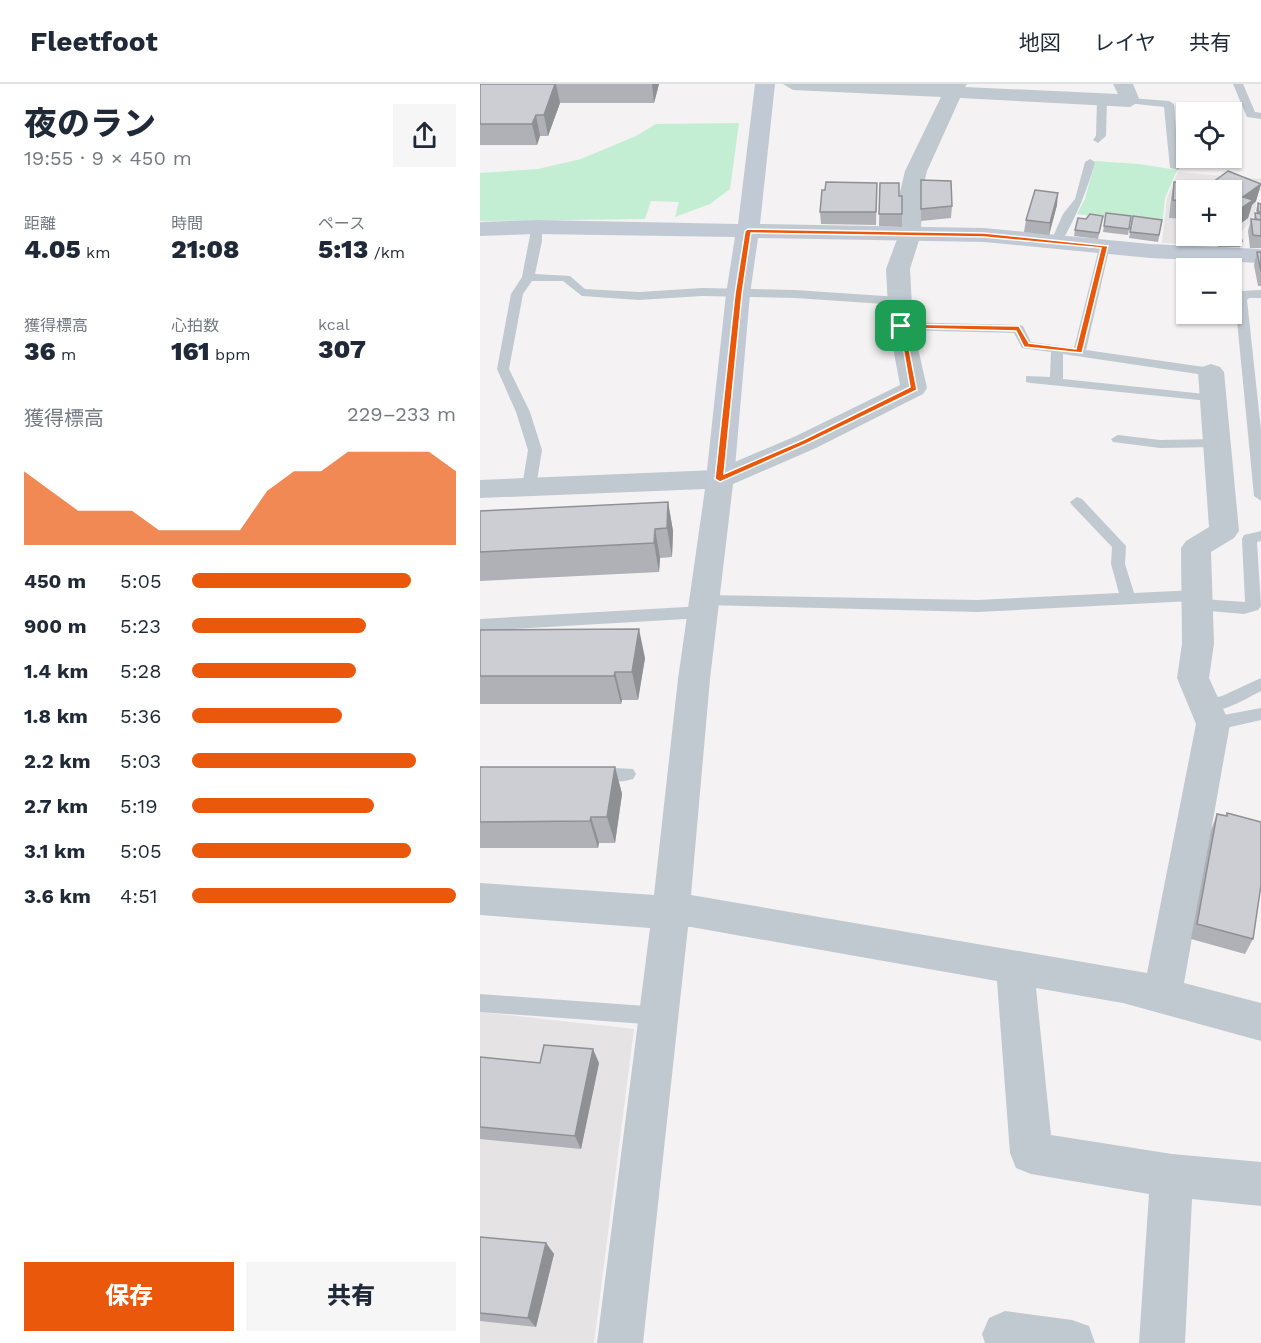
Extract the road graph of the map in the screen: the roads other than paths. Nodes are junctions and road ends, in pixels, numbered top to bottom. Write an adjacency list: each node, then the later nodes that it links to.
1 (765, 84): 13 (street)
2 (793, 84): 4 (street)
3 (1238, 84): 7 (lane)
4 (955, 88): 6 (street); 14 (street)
5 (1127, 93): 6 (street); 10 (lane)
6 (1102, 100): 8 (lane)
7 (1261, 116)
8 (1098, 140)
9 (1090, 162): 15 (lane)
10 (1175, 168)
11 (536, 227): 12 (street); 13 (street); 18 (lane)
12 (480, 229)
13 (748, 231): 14 (street); 19 (street)
14 (910, 234): 15 (street); 21 (street)
15 (1057, 241): 16 (street)
16 (1104, 246): 17 (street); 23 (lane)
17 (1261, 256)
18 (528, 277): 19 (lane); 30 (lane)
19 (738, 294): 21 (lane); 29 (street)
20 (1261, 294): 32 (lane)
21 (900, 314): 22 (lane); 29 (street)
22 (1058, 349): 23 (lane); 25 (lane)
23 (1079, 352): 26 (lane)
24 (1031, 379): 25 (lane)
25 (1056, 382): 26 (lane)
26 (1213, 386): 28 (street)
27 (1118, 439): 28 (lane)
28 (1217, 444): 36 (street)
29 (720, 479): 30 (street); 37 (street)
30 (529, 487): 31 (street)
31 (480, 489)
32 (1261, 496)
33 (1077, 502): 35 (lane)
34 (1261, 536): 36 (lane)
35 (1128, 598): 36 (lane); 37 (lane)
36 (1198, 600): 40 (street)
37 (704, 606): 38 (lane); 45 (street)
38 (480, 625)
39 (1261, 684): 40 (lane)
40 (1209, 714): 41 (lane); 47 (street)
41 (1261, 714)
42 (582, 774): 43 (lane)
43 (627, 774)
44 (480, 899): 45 (street)
45 (671, 912): 46 (street); 49 (street)
46 (1016, 968): 47 (street); 51 (street)
47 (1162, 994): 50 (street)
48 (480, 1003): 49 (lane)
49 (658, 1016): 54 (street)
50 (1261, 1023)
51 (1172, 1176): 52 (street); 56 (street)
52 (1261, 1184)
53 (1005, 1334): 55 (street)
54 (620, 1343)
55 (1072, 1343)
56 (1162, 1343)

